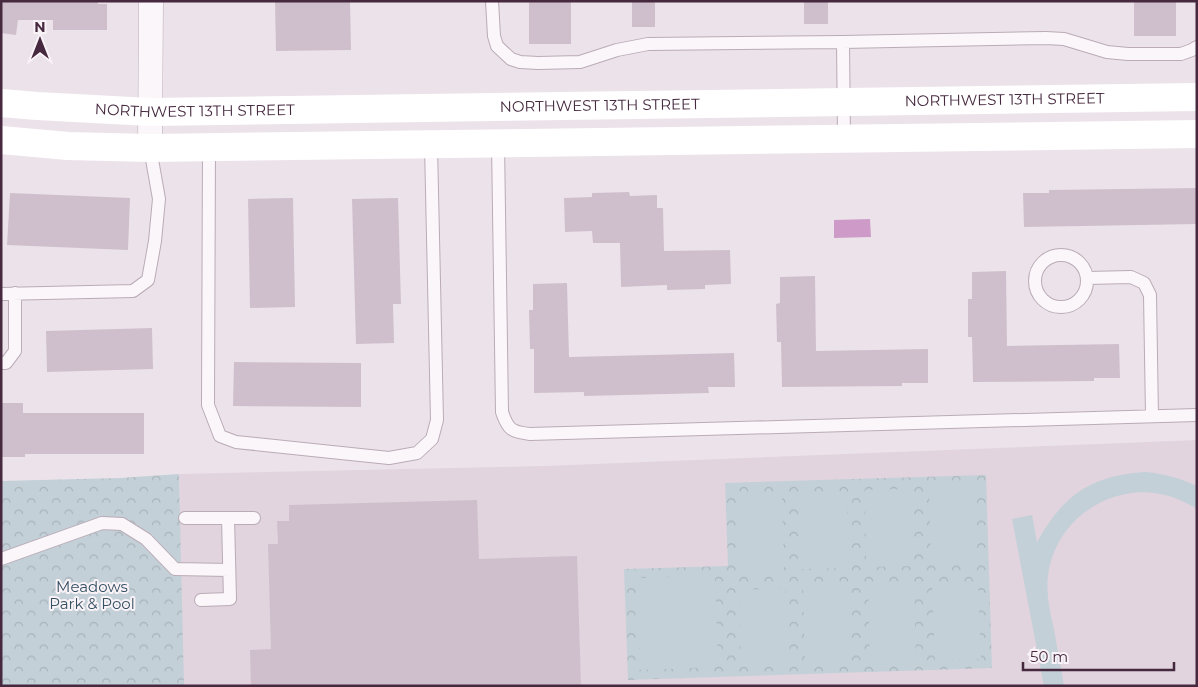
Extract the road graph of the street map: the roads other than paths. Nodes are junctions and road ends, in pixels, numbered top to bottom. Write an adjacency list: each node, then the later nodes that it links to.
1 (151, 1): 8 (street)
2 (492, 1): 3 (lane)
3 (843, 42): 4 (lane); 7 (lane)
4 (1197, 47)
5 (1197, 97): 7 (street, NORTHWEST 13TH STREET)
6 (1, 103): 8 (street, NORTHWEST 13TH STREET)
7 (843, 103): 8 (street, NORTHWEST 13TH STREET); 10 (lane)
8 (150, 112): 15 (street)
9 (1197, 134): 10 (street)
10 (844, 138): 12 (street)
11 (1, 140): 15 (street)
12 (498, 143): 13 (street); 21 (lane)
13 (431, 145): 14 (street); 14 (lane)
14 (209, 147): 15 (street)
15 (150, 148): 17 (lane)
16 (1087, 278): 16 (lane); 21 (lane)
17 (15, 293): 18 (lane); 19 (lane)
18 (1, 294)
19 (1, 363)
20 (1197, 415): 21 (lane)
21 (1152, 416)
22 (185, 518): 23 (lane)
23 (228, 518): 24 (lane); 26 (lane)
24 (254, 518)
25 (1, 559): 26 (lane)
26 (229, 570): 27 (lane)
27 (201, 600)

